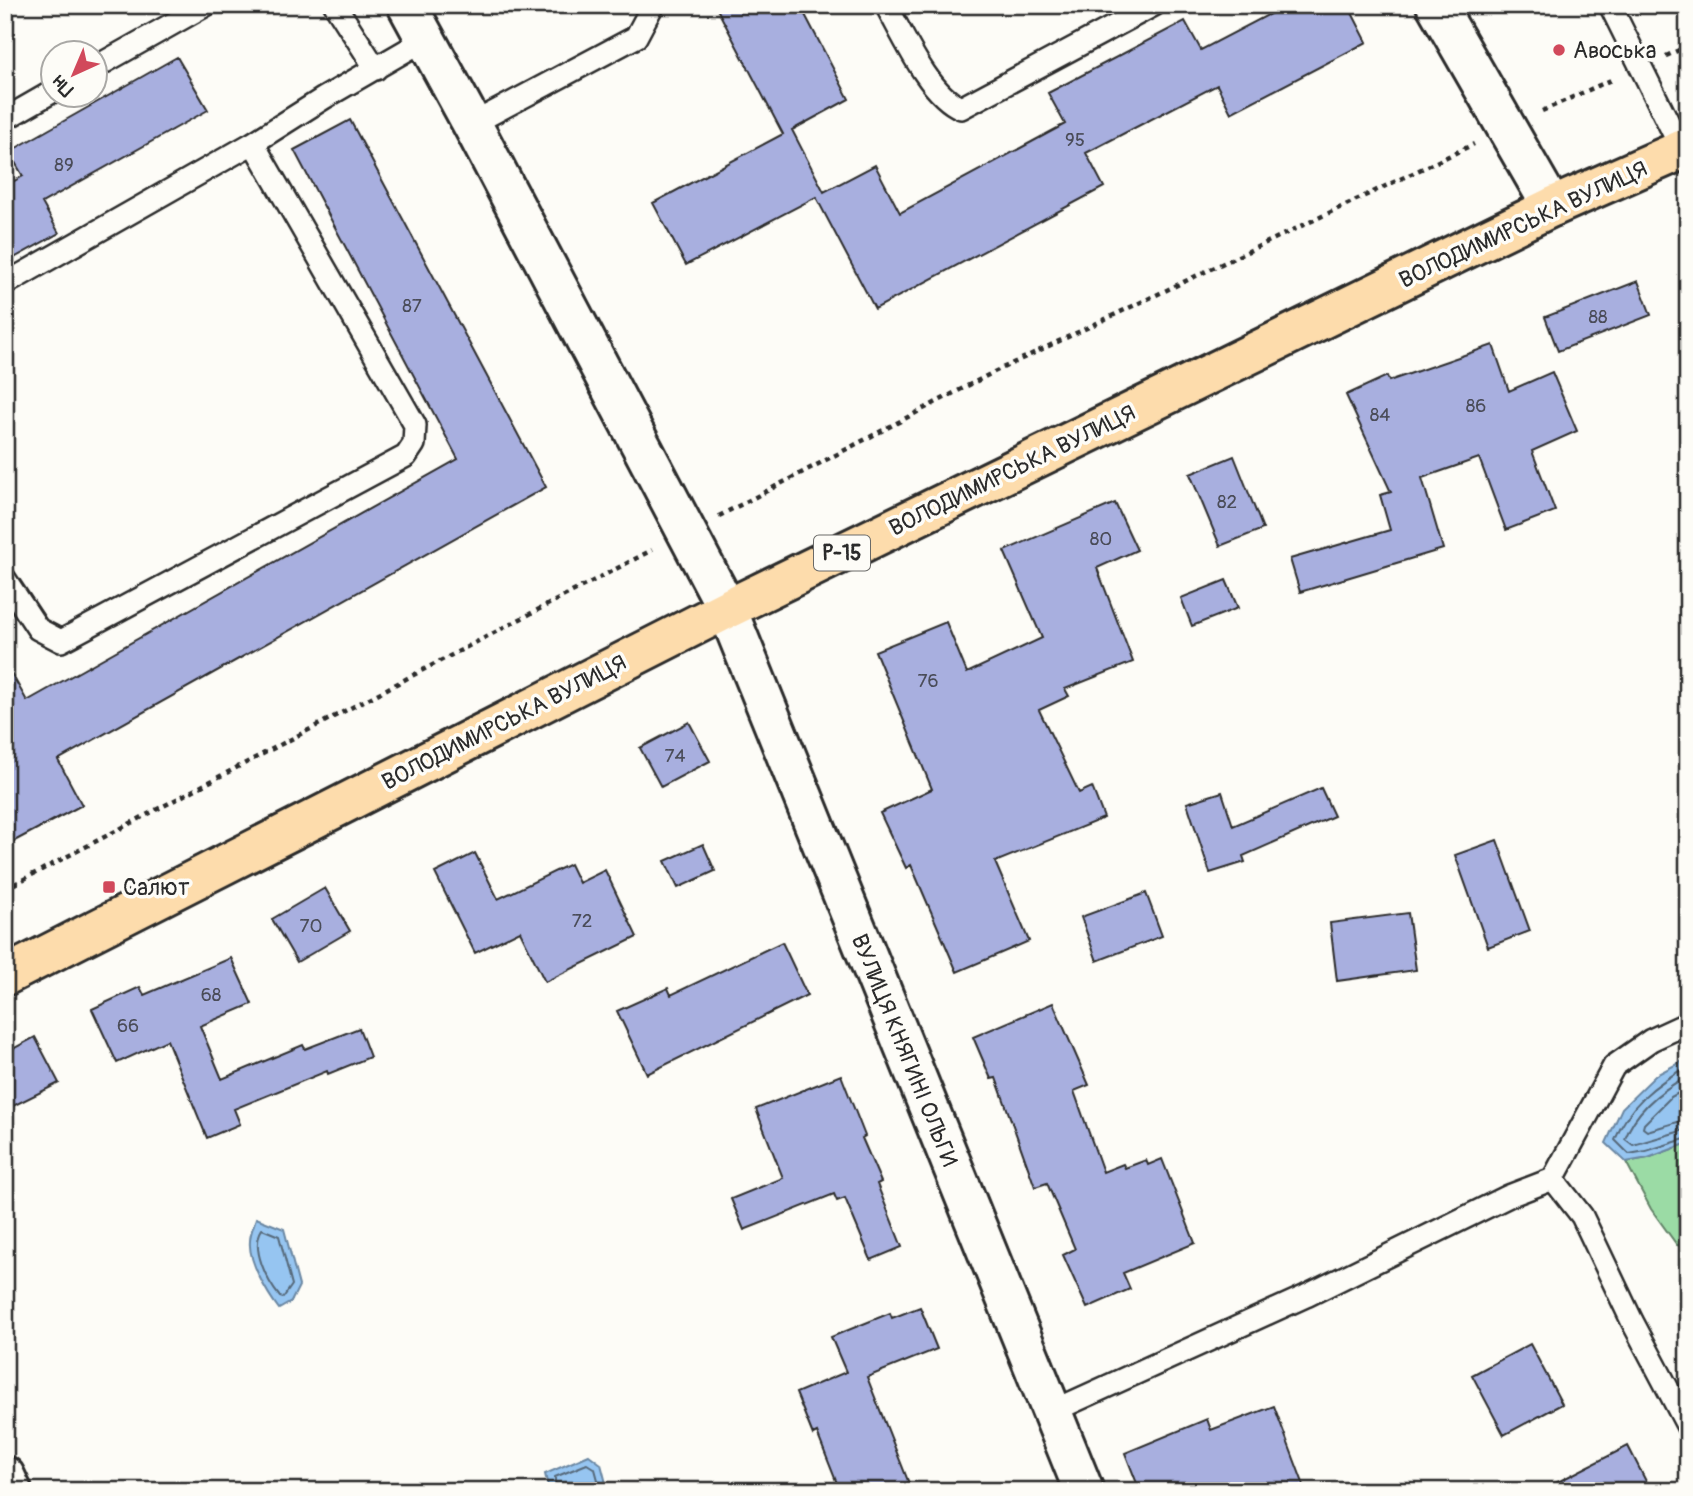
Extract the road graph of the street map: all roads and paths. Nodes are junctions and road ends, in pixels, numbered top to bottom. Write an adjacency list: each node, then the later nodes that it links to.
1 (206, 5): 11 (lane)
2 (335, 5): 13 (lane)
3 (407, 5): 9 (street, ВУЛИЦЯ КНЯГИНІ ОЛЬГИ)
4 (653, 5): 16 (lane)
5 (886, 5): 6 (lane)
6 (1154, 5)
7 (1436, 5): 17 (street)
8 (1610, 5): 12 (lane)
9 (426, 39): 13 (lane); 16 (street, ВУЛИЦЯ КНЯГИНІ ОЛЬГИ)
10 (1688, 46): 12 (path)
11 (108, 60)
12 (1641, 67): 17 (path); 19 (lane)
13 (376, 69): 18 (lane)
14 (38, 100): 15 (lane)
15 (5, 119)
16 (472, 124): 22 (street, ВУЛИЦЯ КНЯГИНІ ОЛЬГИ)
17 (1507, 128): 20 (street); 22 (path)
18 (253, 143): 21 (lane); 23 (lane)
19 (1685, 148): 20 (main road, ВОЛОДИМИРСЬКА ВУЛИЦЯ / Р-15)
20 (1552, 207): 24 (main road, ВОЛОДИМИРСЬКА ВУЛИЦЯ / Р-15)
21 (5, 284)
22 (687, 532): 24 (street, ВУЛИЦЯ КНЯГИНІ ОЛЬГИ); 25 (path)
23 (5, 579)
24 (727, 609): 26 (main road, ВОЛОДИМИРСЬКА ВУЛИЦЯ / Р-15); 29 (street, ВУЛИЦЯ КНЯГИНІ ОЛЬГИ)
25 (5, 888)
26 (5, 976)
27 (1688, 1023): 28 (lane)
28 (1553, 1179): 29 (lane); 30 (lane)
29 (1051, 1412): 33 (street, ВУЛИЦЯ КНЯГИНІ ОЛЬГИ)
30 (1688, 1427)
31 (5, 1476): 32 (street)
32 (12, 1491)
33 (1084, 1491)

